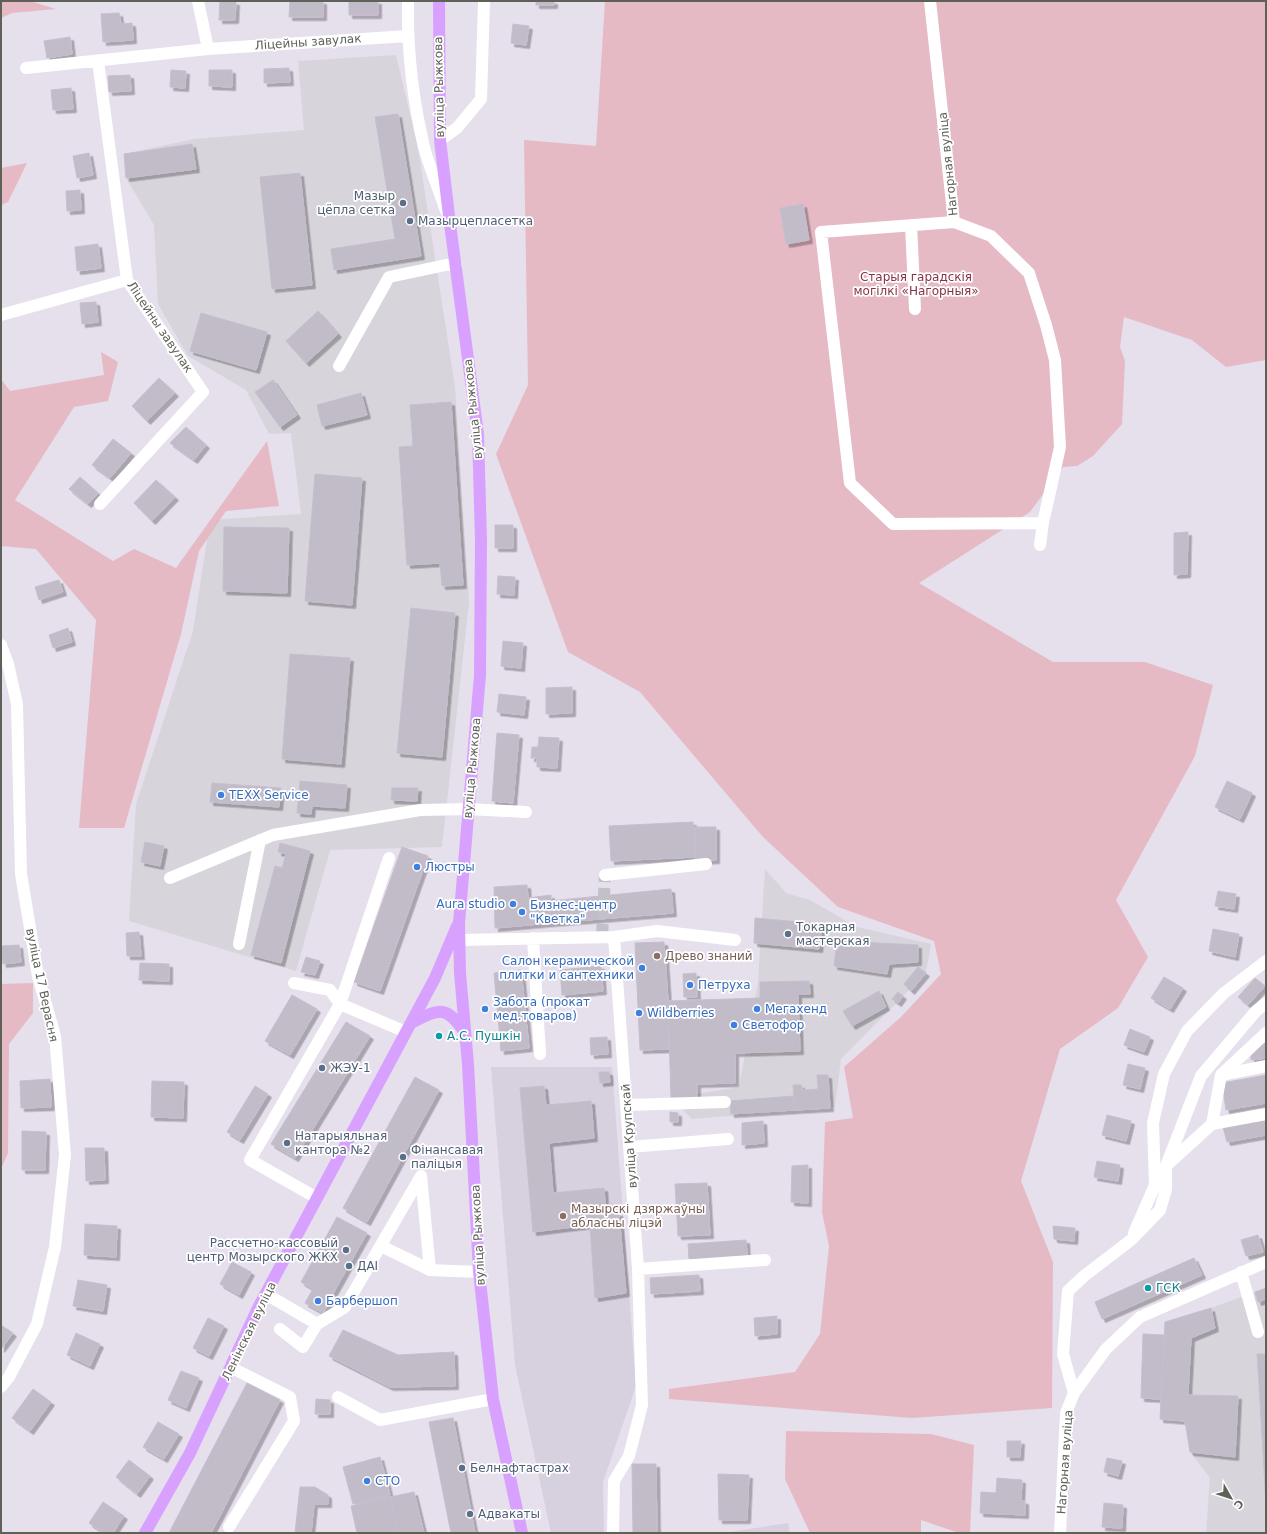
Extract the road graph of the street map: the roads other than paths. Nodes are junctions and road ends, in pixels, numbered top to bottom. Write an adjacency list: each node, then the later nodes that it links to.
1 (198, 1): 7 (street)
2 (408, 1): 6 (street)
3 (439, 1): 10 (main road, вуліца Рыжкова)
4 (484, 1): 10 (street)
5 (930, 1): 11 (street, Нагорная вуліца)
6 (408, 36): 7 (street, Ліцейны завулак); 12 (street)
7 (208, 49): 8 (street, Ліцейны завулак)
8 (98, 61): 9 (street, Ліцейны завулак); 15 (street, Ліцейны завулак)
9 (26, 68)
10 (440, 140): 12 (main road, вуліца Рыжкова)
11 (954, 222): 13 (street); 20 (street, Нагорная вуліца)
12 (450, 224): 14 (main road, вуліца Рыжкова)
13 (911, 226): 16 (street); 20 (street)
14 (456, 265): 18 (street); 23 (main road, вуліца Рыжкова)
15 (127, 280): 17 (street); 19 (street, Ліцейны завулак)
16 (915, 309)
17 (1, 315)
18 (339, 366)
19 (100, 504)
20 (1043, 523): 21 (street, Нагорная вуліца)
21 (1040, 545)
22 (1, 645): 67 (street, вуліца 17 Верасня)
23 (468, 810): 24 (street); 25 (street); 30 (main road, вуліца Рыжкова)
24 (526, 812)
25 (260, 840): 29 (street); 35 (street)
26 (389, 858): 39 (street)
27 (706, 864): 28 (street)
28 (605, 875)
29 (170, 878)
30 (459, 923): 33 (main road, вуліца Рыжкова); 40 (main road, Ленінская вуліца)
31 (614, 937): 32 (street); 34 (street); 47 (street, вуліца Крупскай)
32 (533, 938): 33 (street); 43 (street)
33 (459, 940): 42 (main road, вуліца Рыжкова)
34 (735, 940)
35 (239, 944)
36 (1266, 961): 54 (street)
37 (294, 982): 39 (street)
38 (1266, 1003): 52 (street, Нагорная вуліца)
39 (340, 1004): 40 (street); 53 (street)
40 (408, 1027): 42 (main road); 53 (main road, Ленінская вуліца)
41 (1266, 1033): 45 (street)
42 (466, 1035): 60 (main road, вуліца Рыжкова)
43 (540, 1054)
44 (1266, 1066): 45 (street)
45 (1222, 1075): 49 (street)
46 (725, 1102): 47 (street)
47 (627, 1105): 51 (street, вуліца Крупскай)
48 (1266, 1114): 49 (street)
49 (1212, 1124): 52 (street)
50 (728, 1139): 51 (street)
51 (630, 1147): 58 (street, вуліца Крупскай)
52 (1166, 1166): 54 (street, Нагорная вуліца)
53 (317, 1198): 62 (main road, Ленінская вуліца)
54 (1132, 1240): 68 (street, Нагорная вуліца)
55 (381, 1246): 59 (street); 59 (street); 63 (street)
56 (765, 1260): 58 (street)
57 (1266, 1262): 61 (street, Нагорная вуліца)
58 (638, 1269): 74 (street, вуліца Крупскай)
59 (430, 1270): 60 (street)
60 (479, 1272): 70 (main road, вуліца Рыжкова)
61 (1240, 1272): 65 (street); 68 (street, Нагорная вуліца)
62 (266, 1294): 63 (street); 66 (main road, Ленінская вуліца)
63 (318, 1324): 64 (street)
64 (280, 1329)
65 (1258, 1332)
66 (230, 1367): 71 (street); 72 (main road, Ленінская вуліца)
67 (1, 1387)
68 (1074, 1393): 75 (street, Нагорная вуліца)
69 (338, 1397): 70 (street)
70 (493, 1399): 73 (main road, вуліца Рыжкова)
71 (229, 1526)
72 (145, 1533)
73 (522, 1533)
74 (613, 1533)
75 (1060, 1533)

